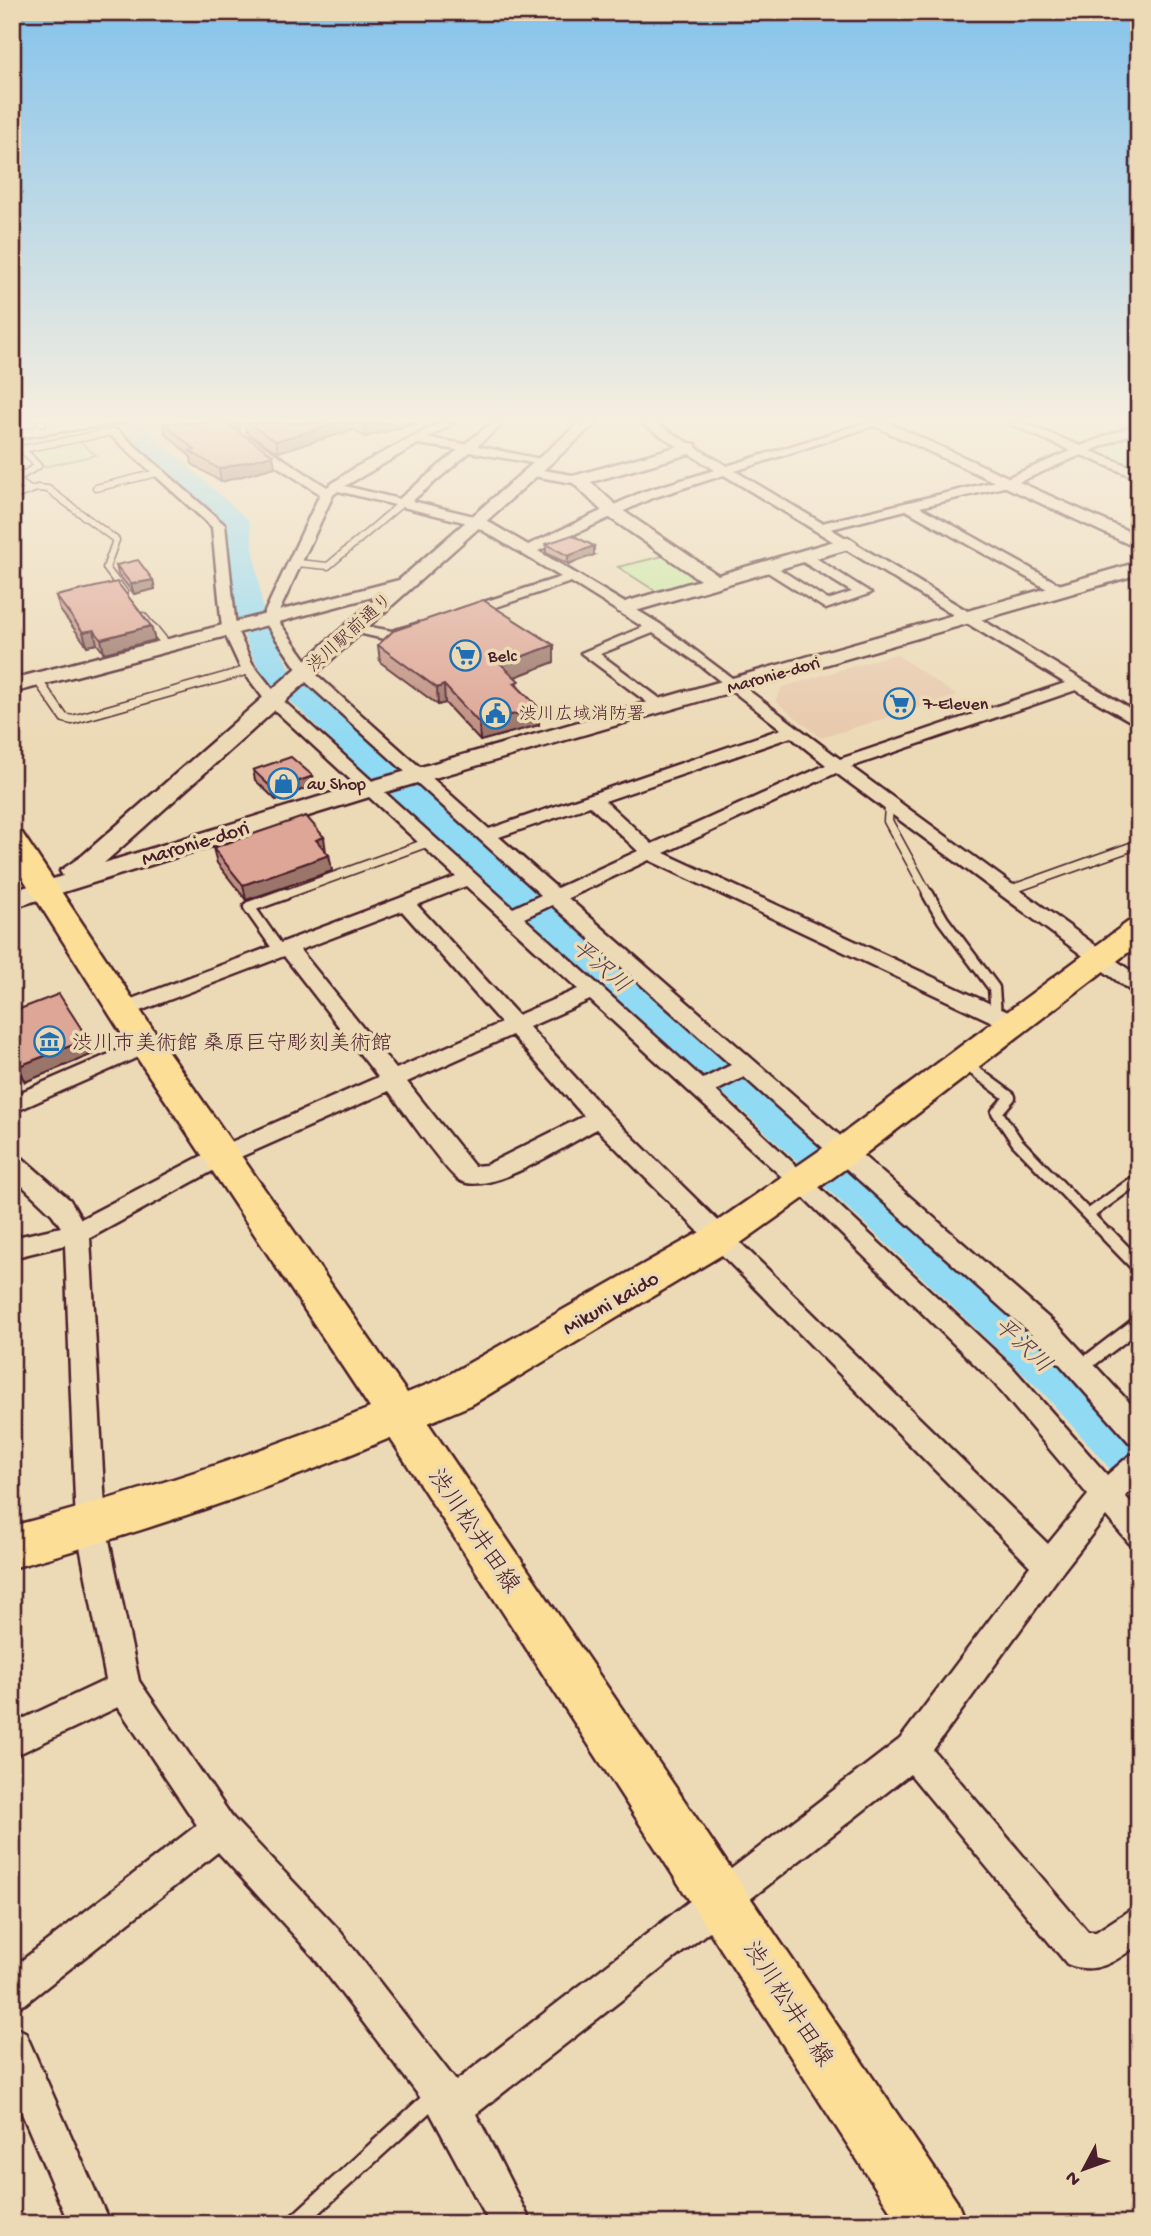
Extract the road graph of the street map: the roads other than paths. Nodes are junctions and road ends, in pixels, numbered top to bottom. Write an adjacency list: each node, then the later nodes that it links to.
1 (99, 527): 23 (lane)
2 (219, 527): 29 (street)
3 (314, 527): 16 (street)
4 (373, 527): 16 (lane)
5 (469, 527): 21 (street, 渋川駅前通り)
6 (488, 527): 14 (street)
7 (579, 527): 14 (street)
8 (635, 527): 20 (street)
9 (822, 527): 12 (street)
10 (946, 527): 22 (street)
11 (1105, 527): 13 (street)
12 (848, 543): 15 (street); 26 (street)
13 (1139, 543)
14 (527, 551): 19 (street)
15 (803, 556): 17 (street); 17 (street)
16 (297, 563): 27 (street)
17 (765, 566): 20 (street)
18 (1139, 568): 22 (street, Maronie-dori)
19 (571, 578): 25 (street); 30 (street)
20 (714, 581): 25 (street)
21 (402, 584): 27 (street); 30 (street, 渋川駅前通り)
22 (1060, 591): 26 (street, Maronie-dori)
23 (128, 597)
24 (135, 606): 31 (lane)
25 (625, 608): 28 (street)
26 (969, 617): 35 (street); 36 (street, Maronie-dori)
27 (267, 619): 29 (street); 33 (street)
28 (654, 627): 36 (street); 39 (street)
29 (232, 628): 31 (street); 32 (street)
30 (354, 628): 33 (street, 渋川駅前通り)
31 (166, 644): 34 (street)
32 (249, 670): 34 (lane); 38 (street)
33 (303, 674): 38 (street, 渋川駅前通り); 43 (street)
34 (37, 679): 37 (street)
35 (1077, 684): 40 (street); 42 (street)
36 (735, 685): 39 (street, Maronie-dori); 41 (street)
37 (12, 686)
38 (275, 698): 44 (street); 54 (street)
39 (662, 706): 43 (street, Maronie-dori)
40 (1136, 717)
41 (792, 731): 42 (street); 45 (street)
42 (837, 766): 46 (street); 51 (street)
43 (413, 777): 44 (street, Maronie-dori); 47 (street)
44 (374, 789): 49 (street); 54 (street, Maronie-dori)
45 (594, 800): 47 (street); 51 (street)
46 (890, 806): 53 (street); 64 (lane)
47 (485, 836): 55 (street)
48 (12, 839): 54 (main road, 渋川松井田線)
49 (429, 842): 52 (street); 59 (lane)
50 (1139, 844): 53 (lane)
51 (652, 854): 55 (street); 64 (street)
52 (468, 879): 56 (street); 57 (street)
53 (1007, 891): 60 (street)
54 (29, 894): 63 (main road, 渋川松井田線)
55 (552, 899): 57 (street); 68 (street)
56 (405, 903): 59 (street); 65 (street)
57 (516, 915): 62 (street)
58 (1139, 929): 60 (main road, Mikuni kaido)
59 (284, 949): 63 (street); 69 (street)
60 (1098, 959): 61 (street); 64 (main road, Mikuni kaido)
61 (1139, 987)
62 (590, 992): 65 (street); 70 (street)
63 (125, 1009): 66 (main road, 渋川松井田線)
64 (1004, 1020): 67 (main road, Mikuni kaido)
65 (512, 1025): 69 (street); 72 (street)
66 (146, 1045): 71 (street); 73 (main road, 渋川松井田線)
67 (962, 1062): 75 (main road, Mikuni kaido); 77 (lane)
68 (745, 1067): 70 (street); 75 (street)
69 (391, 1081): 72 (street); 73 (street)
70 (700, 1089): 75 (street)
71 (12, 1105)
72 (598, 1118): 79 (street)
73 (221, 1156): 78 (street); 84 (main road, 渋川松井田線)
74 (12, 1162): 78 (street)
75 (824, 1166): 79 (main road, Mikuni kaido); 83 (street); 86 (street)
76 (1139, 1178): 77 (lane)
77 (1088, 1215): 81 (lane)
78 (77, 1233): 80 (street); 87 (street)
79 (722, 1237): 84 (main road, Mikuni kaido); 90 (street)
80 (12, 1248)
81 (1139, 1267)
82 (1139, 1323): 83 (lane)
83 (1080, 1367): 85 (street)
84 (400, 1417): 87 (main road, Mikuni kaido); 95 (main road, 渋川松井田線)
85 (1139, 1433)
86 (1121, 1481): 88 (street); 90 (street)
87 (92, 1526): 89 (main road, Mikuni kaido); 91 (street)
88 (1139, 1533)
89 (12, 1546)
90 (1049, 1566): 93 (street)
91 (124, 1688): 92 (street); 94 (street)
92 (12, 1741)
93 (912, 1751): 95 (street); 96 (street)
94 (220, 1829): 97 (street); 99 (street)
95 (722, 1902): 99 (street); 103 (main road, 渋川松井田線)
96 (1139, 1922)
97 (12, 1991)
98 (12, 2045): 100 (street)
99 (446, 2099): 101 (lane); 102 (street)
100 (90, 2224)
101 (295, 2224)
102 (512, 2224)
103 (934, 2224)

